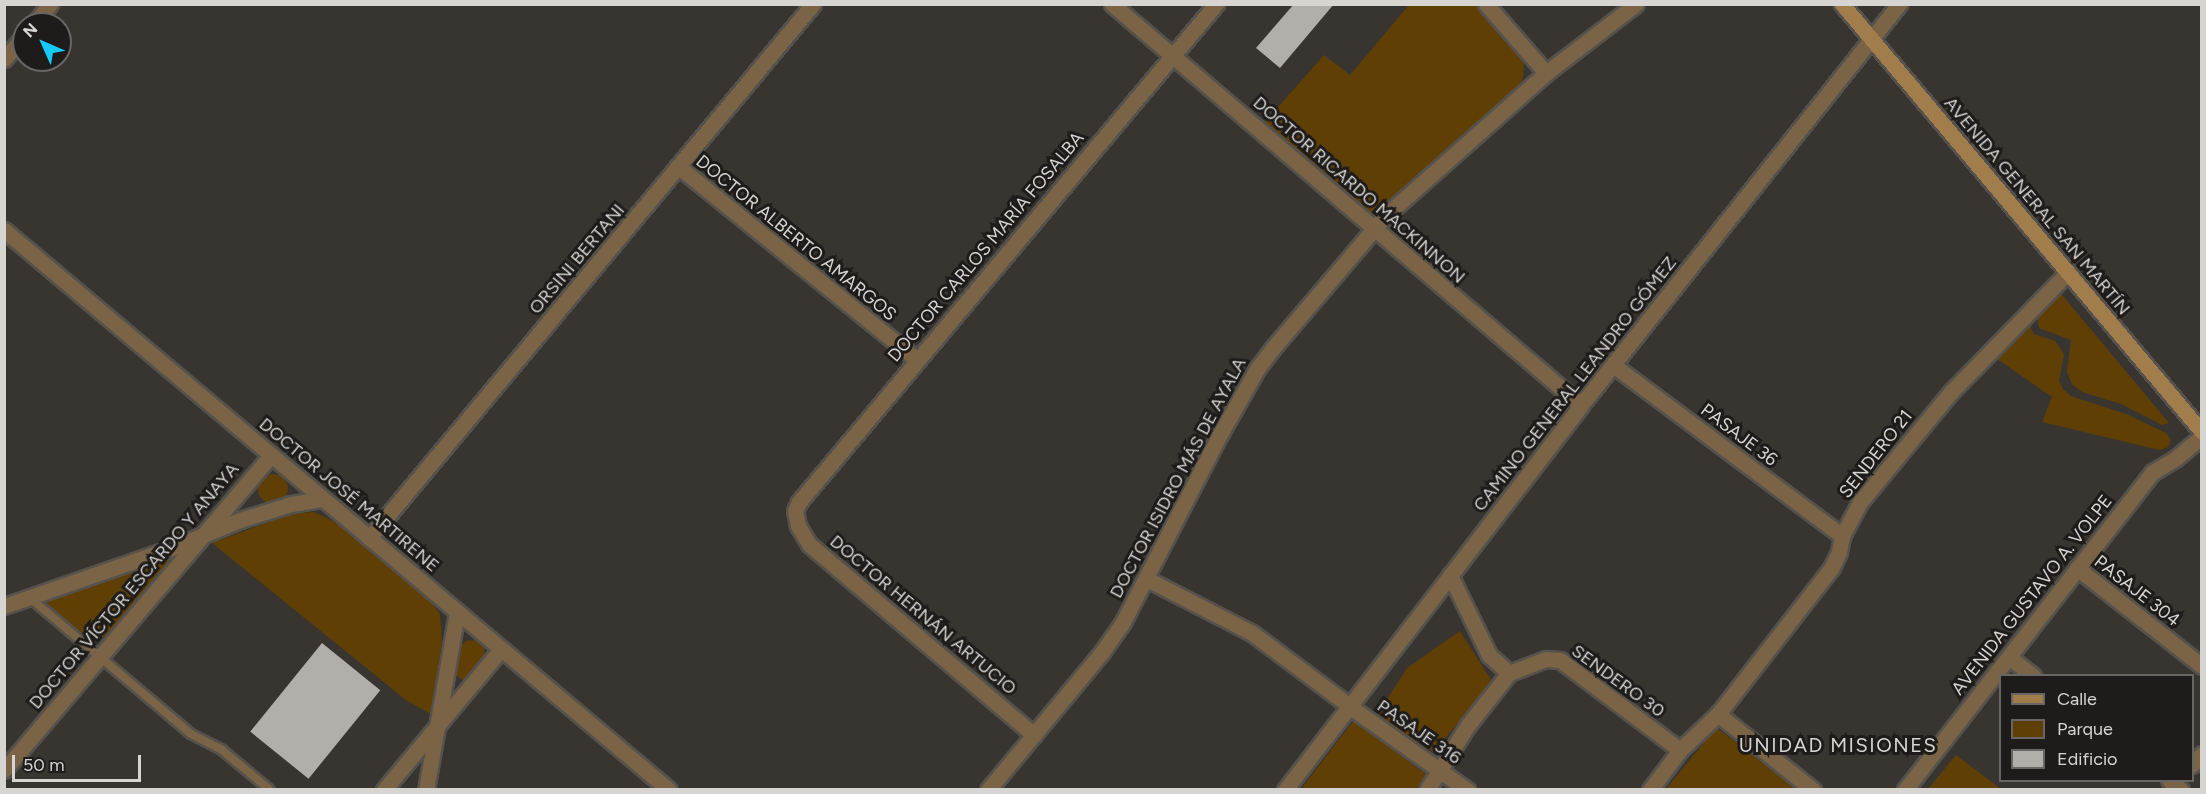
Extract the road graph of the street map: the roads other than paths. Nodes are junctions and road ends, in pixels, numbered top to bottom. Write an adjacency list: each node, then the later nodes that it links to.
1 (813, 4): 11 (street, ORSINI BERTANI)
2 (1112, 4): 9 (street, DOCTOR RICARDO MACKINNON)
3 (1216, 4): 9 (street, DOCTOR CARLOS MARÍA FOSALBA)
4 (1486, 4): 10 (street)
5 (1636, 4): 10 (street, DOCTOR ISIDRO MÁS DE AYALA)
6 (1842, 4): 8 (main road, AVENIDA GENERAL SAN MARTÍN)
7 (1899, 4): 8 (street, CAMINO GENERAL LEANDRO GÓMEZ)
8 (1871, 40): 14 (main road, AVENIDA GENERAL SAN MARTÍN); 16 (street, CAMINO GENERAL LEANDRO GÓMEZ)
9 (1173, 56): 12 (street, DOCTOR RICARDO MACKINNON); 15 (street, DOCTOR CARLOS MARÍA FOSALBA)
10 (1546, 73): 12 (street, DOCTOR ISIDRO MÁS DE AYALA)
11 (679, 167): 15 (street, DOCTOR ALBERTO AMARGOS); 24 (street, ORSINI BERTANI)
12 (1373, 229): 17 (street, DOCTOR RICARDO MACKINNON); 27 (street, DOCTOR ISIDRO MÁS DE AYALA)
13 (4, 230): 19 (street, DOCTOR JOSÉ MARTIRENE)
14 (2068, 272): 18 (main road, AVENIDA GENERAL SAN MARTÍN); 23 (street, SENDERO 21)
15 (917, 360): 21 (street, DOCTOR CARLOS MARÍA FOSALBA)
16 (1613, 365): 17 (street, CAMINO GENERAL LEANDRO GÓMEZ); 23 (street, PASAJE 36)
17 (1581, 405): 26 (street, CAMINO GENERAL LEANDRO GÓMEZ)
18 (2202, 434): 25 (street, AVENIDA GUSTAVO A. VOLPE)
19 (271, 455): 20 (street, DOCTOR JOSÉ MARTIRENE); 22 (street, DOCTOR VÍCTOR ESCARDO Y ANAYA)
20 (322, 499): 22 (street); 24 (street, DOCTOR JOSÉ MARTIRENE)
21 (795, 519): 40 (street, DOCTOR HERNÁN ARTUCIO)
22 (202, 536): 28 (street); 33 (street, DOCTOR VÍCTOR ESCARDO Y ANAYA)
23 (1842, 536): 38 (street, SENDERO 21)
24 (369, 538): 30 (street, DOCTOR JOSÉ MARTIRENE)
25 (2077, 568): 32 (street, AVENIDA GUSTAVO A. VOLPE); 34 (street, PASAJE 304)
26 (1450, 575): 35 (street); 37 (street, CAMINO GENERAL LEANDRO GÓMEZ)
27 (1147, 579): 37 (street, PASAJE 316); 40 (street, DOCTOR ISIDRO MÁS DE AYALA)
28 (29, 597): 29 (street); 33 (lane)
29 (4, 606)
30 (458, 612): 31 (street, DOCTOR JOSÉ MARTIRENE); 39 (street)
31 (501, 649): 39 (street); 47 (street, DOCTOR JOSÉ MARTIRENE)
32 (2009, 657): 36 (street); 54 (street, AVENIDA GUSTAVO A. VOLPE)
33 (99, 658): 42 (street, DOCTOR VÍCTOR ESCARDO Y ANAYA); 44 (lane)
34 (2202, 666)
35 (1509, 673): 41 (street, SENDERO 30); 43 (street)
36 (2032, 674)
37 (1349, 706): 43 (street, PASAJE 316); 49 (street, CAMINO GENERAL LEANDRO GÓMEZ)
38 (1718, 714): 41 (street, SENDERO 21); 53 (street)
39 (437, 727): 45 (street); 46 (street)
40 (1034, 735): 48 (street, DOCTOR ISIDRO MÁS DE AYALA)
41 (1680, 750): 52 (street, SENDERO 21)
42 (4, 770)
43 (1442, 770): 50 (street); 51 (street, PASAJE 316)
44 (270, 789)
45 (384, 789)
46 (426, 789)
47 (669, 789)
48 (988, 789)
49 (1285, 789)
50 (1427, 789)
51 (1467, 789)
52 (1650, 789)
53 (1813, 789)
54 (1905, 789)

